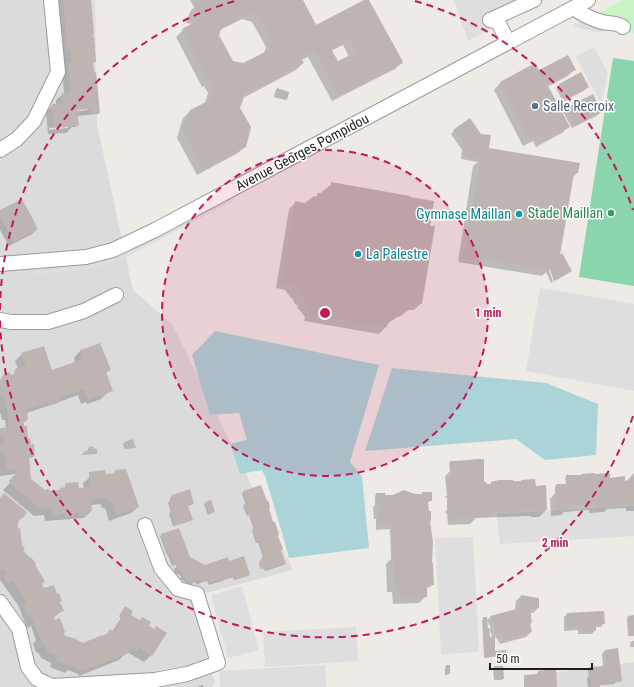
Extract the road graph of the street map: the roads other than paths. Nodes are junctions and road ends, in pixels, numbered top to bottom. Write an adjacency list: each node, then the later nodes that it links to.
1 (51, 0): 7 (street)
2 (534, 0): 6 (street)
3 (588, 0): 4 (street, Avenue Georges Pompidou)
4 (573, 8): 5 (street); 6 (street, Avenue Georges Pompidou)
5 (624, 25)
6 (505, 44): 8 (street, Avenue Georges Pompidou)
7 (0, 150)
8 (1, 265)
9 (116, 295): 10 (street)
10 (0, 320)
11 (146, 525): 12 (street)
12 (0, 602)

